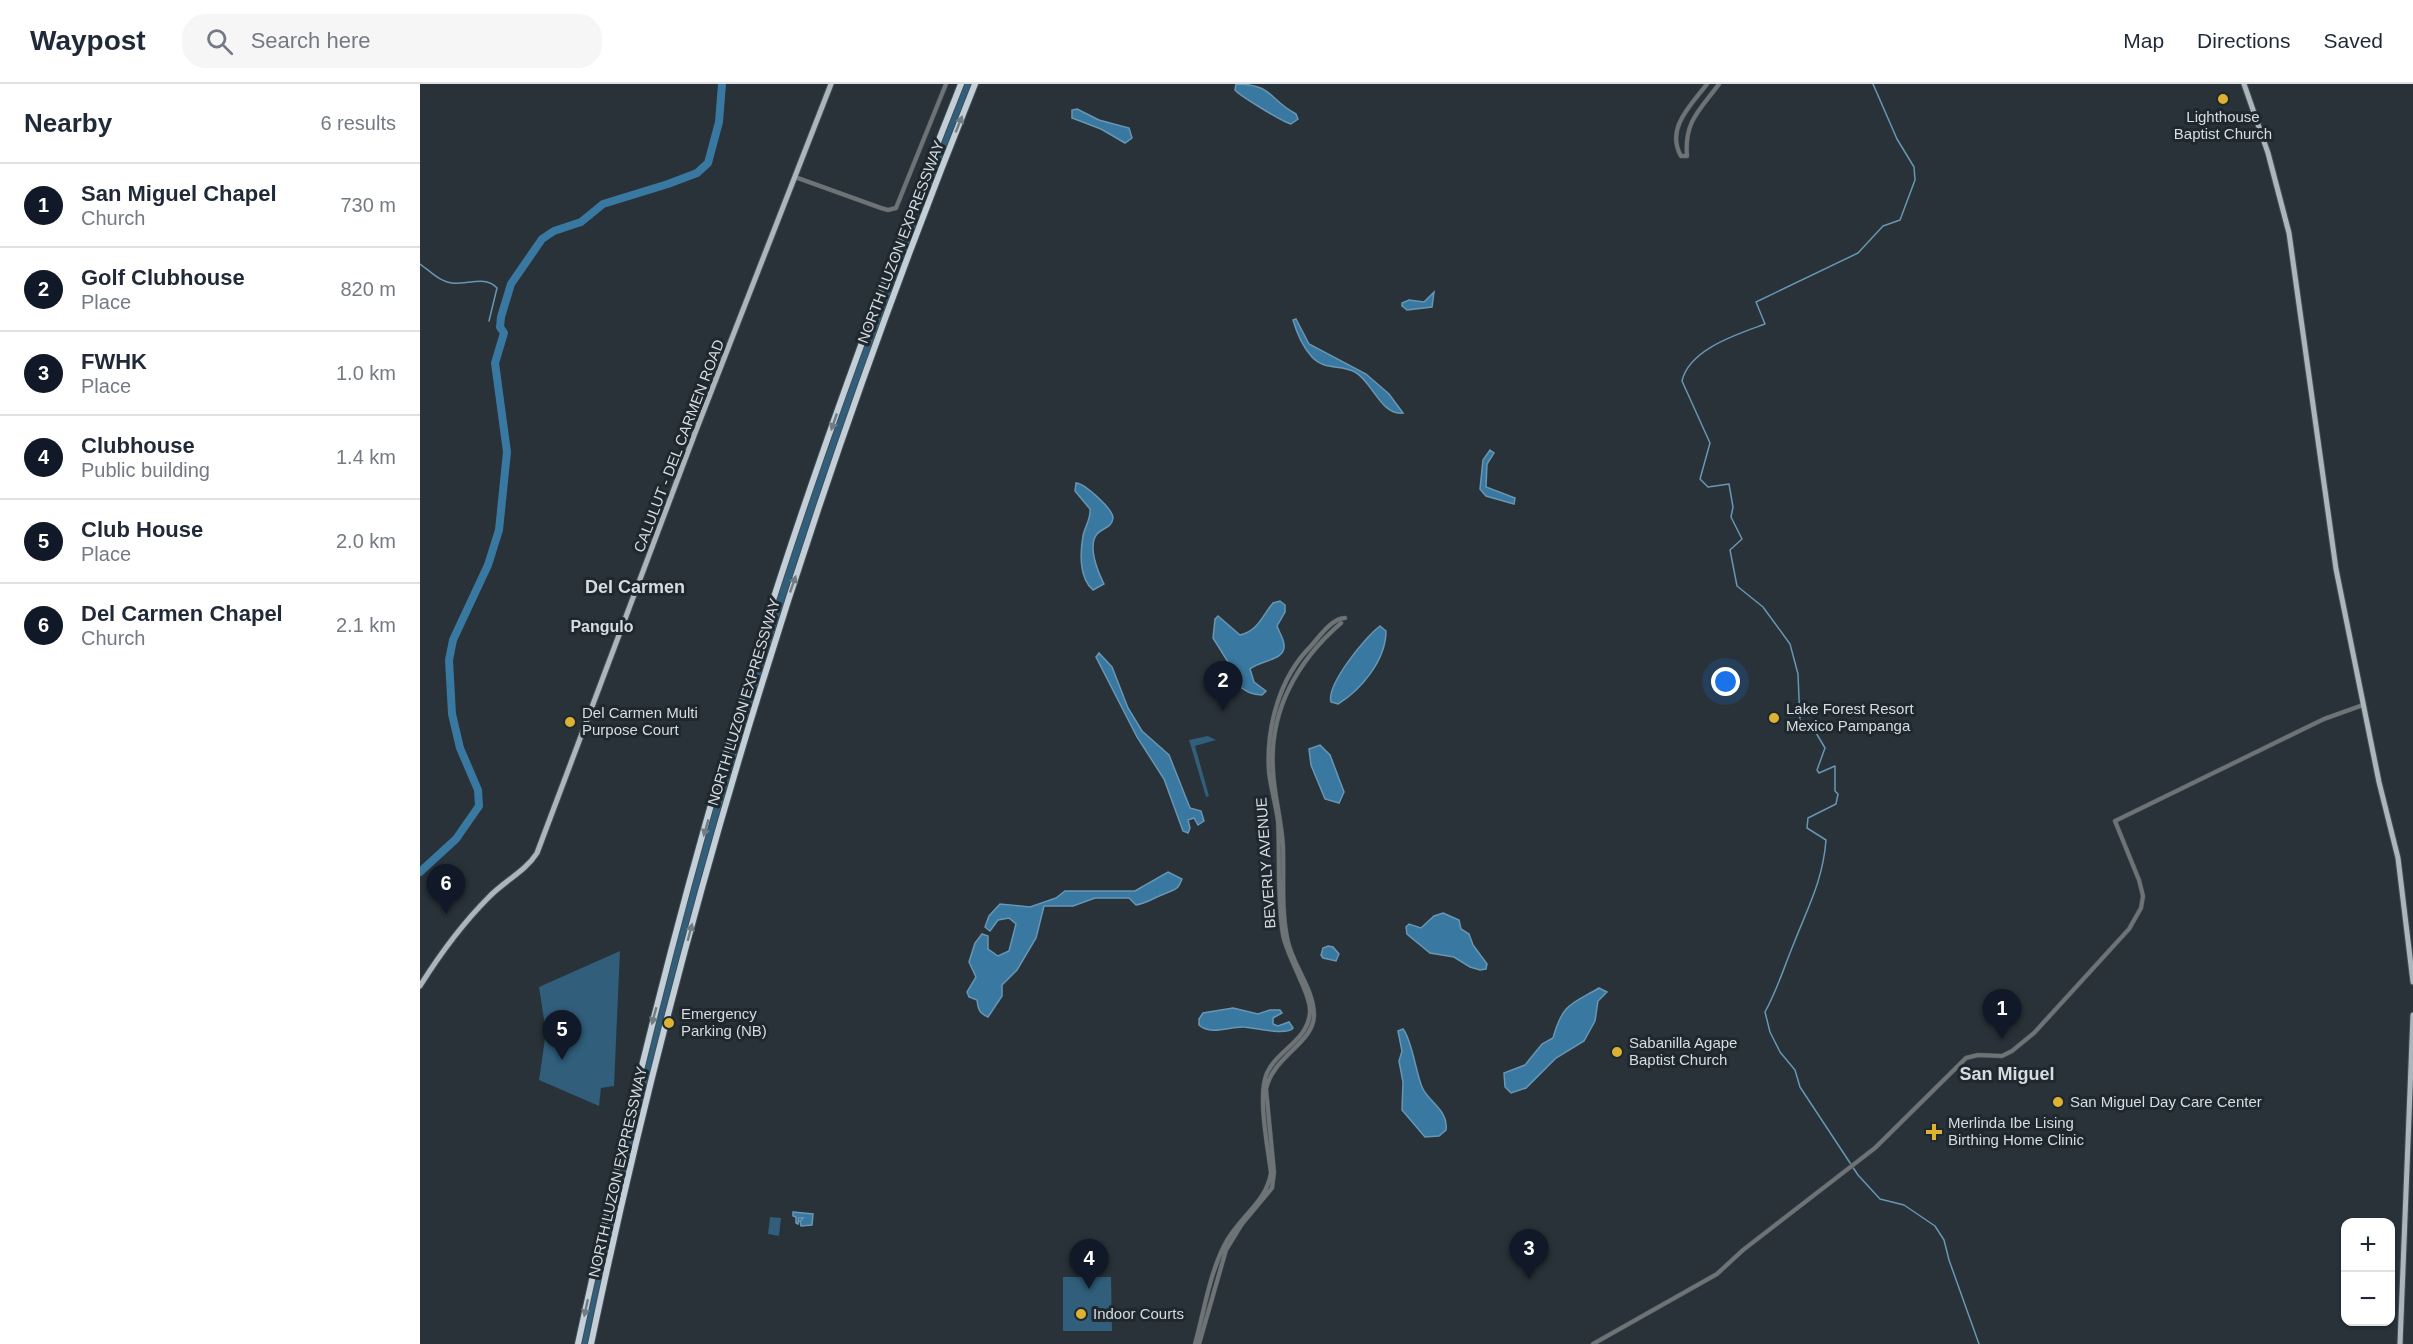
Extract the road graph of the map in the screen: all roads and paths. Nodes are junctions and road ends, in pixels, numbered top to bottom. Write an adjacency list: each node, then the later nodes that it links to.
1 (831, 84): 8 (main road, CALULUT - DEL CARMEN ROAD)
2 (946, 84): 8 (street)
3 (961, 84): 15 (highway, NORTH LUZON EXPRESSWAY, one-way to 15)
4 (975, 84): 16 (highway, NORTH LUZON EXPRESSWAY, one-way to 4)
5 (1707, 84): 6 (street)
6 (1719, 84)
7 (2244, 84): 11 (main road)
8 (794, 176): 13 (main road, CALULUT - DEL CARMEN ROAD)
9 (1345, 618): 17 (street, BEVERLY AVENUE)
10 (1341, 623): 17 (street, BEVERLY AVENUE)
11 (2363, 705): 12 (main road); 18 (street)
12 (2413, 982)
13 (420, 986)
14 (2413, 1015): 19 (main road)
15 (578, 1344)
16 (591, 1344)
17 (1197, 1344)
18 (1593, 1344)
19 (2400, 1344)

